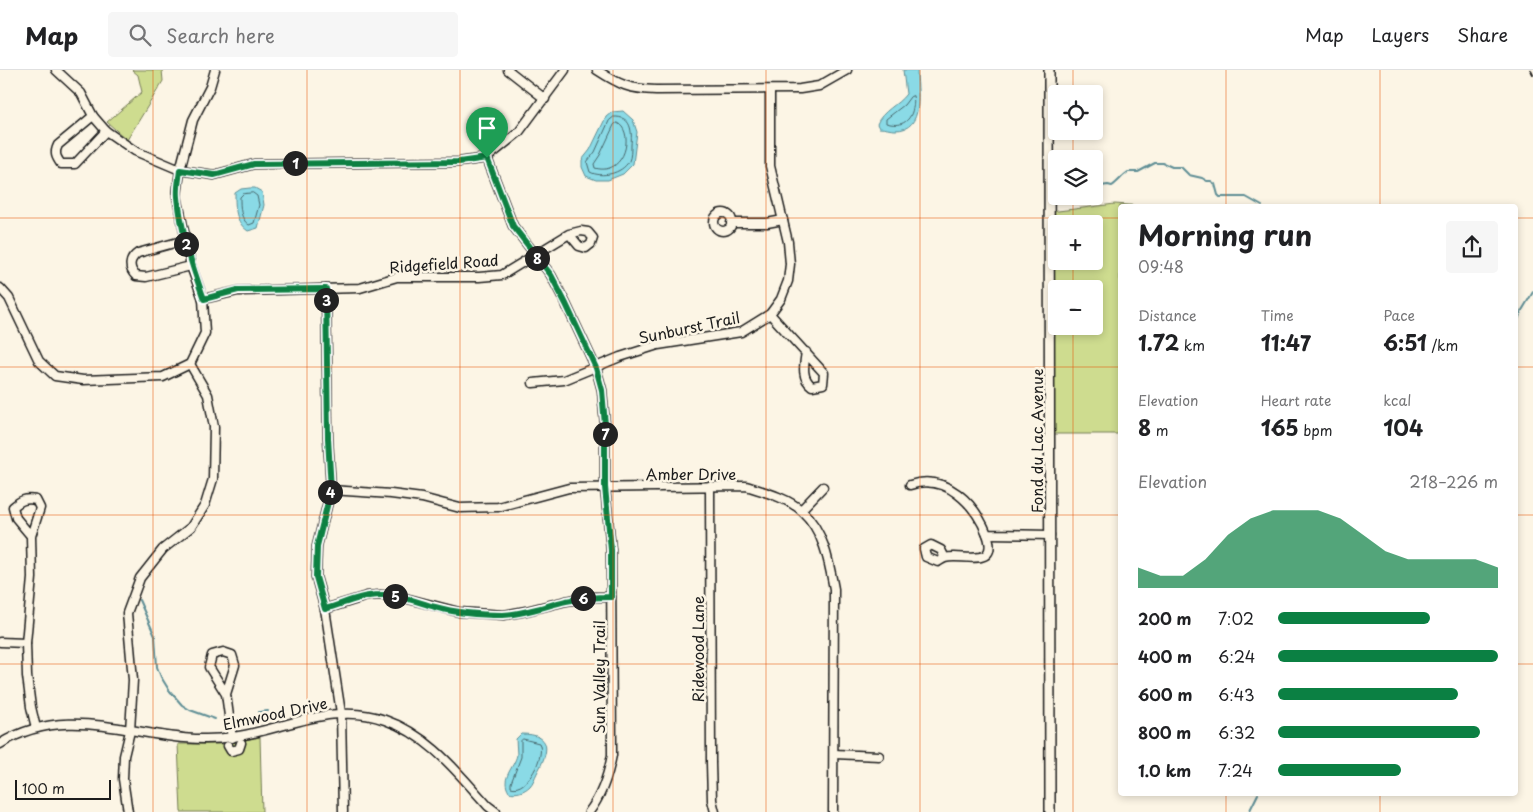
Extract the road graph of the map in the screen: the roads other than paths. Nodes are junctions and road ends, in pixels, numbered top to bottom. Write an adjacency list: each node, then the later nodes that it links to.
1 (56, 70): 10 (street)
2 (216, 70): 13 (street)
3 (508, 70): 9 (street)
4 (566, 70): 9 (street)
5 (597, 70): 8 (street)
6 (847, 70): 8 (street)
7 (1049, 70): 35 (main road, Fond du Lac Avenue)
8 (770, 90): 14 (street, Sunburst Trail)
9 (545, 99): 12 (street)
10 (94, 116): 11 (street); 11 (street)
11 (106, 131): 13 (street)
12 (487, 158): 13 (street); 18 (street, Sun Valley Trail)
13 (180, 170): 17 (street)
14 (783, 220): 15 (street); 23 (street, Sunburst Trail)
15 (731, 223)
16 (569, 234): 18 (street, Ridgefield Road)
17 (185, 240): 19 (street); 19 (street)
18 (535, 254): 21 (street, Ridgefield Road); 26 (street, Sun Valley Trail)
19 (191, 266): 22 (street)
20 (0, 288): 25 (street)
21 (326, 289): 22 (street, Ridgefield Road); 32 (street)
22 (204, 299): 25 (street)
23 (770, 314): 24 (street); 26 (street, Sunburst Trail)
24 (806, 352)
25 (190, 364): 45 (street)
26 (596, 368): 27 (street, Sunburst Trail); 30 (street, Sun Valley Trail)
27 (533, 383)
28 (910, 485): 34 (street)
29 (710, 486): 30 (street, Amber Drive); 33 (street, Amber Drive); 56 (street, Ridewood Lane)
30 (605, 487): 32 (street, Amber Drive); 38 (street, Sun Valley Trail)
31 (823, 487): 33 (street)
32 (331, 490): 39 (street)
33 (802, 510): 50 (street, Amber Drive)
34 (987, 534): 35 (street); 37 (street)
35 (1050, 535): 58 (main road, Fond du Lac Avenue)
36 (31, 536): 36 (street); 41 (street)
37 (945, 558)
38 (611, 597): 39 (street); 55 (street, Sun Valley Trail)
39 (325, 609): 43 (street)
40 (0, 642): 41 (street)
41 (26, 643): 44 (street)
42 (226, 694): 42 (street); 46 (street)
43 (341, 714): 46 (street, Elmwood Drive); 53 (street); 54 (street, Elmwood Drive)
44 (36, 728): 45 (street, Elmwood Drive); 48 (street, Elmwood Drive)
45 (130, 731): 46 (street, Elmwood Drive); 52 (street)
46 (232, 738)
47 (240, 743): 49 (street)
48 (0, 744)
49 (228, 746)
50 (834, 754): 51 (street); 57 (street, Amber Drive)
51 (879, 756)
52 (128, 812)
53 (343, 812)
54 (496, 812)
55 (589, 812)
56 (715, 812)
57 (833, 812)
58 (1050, 812)

